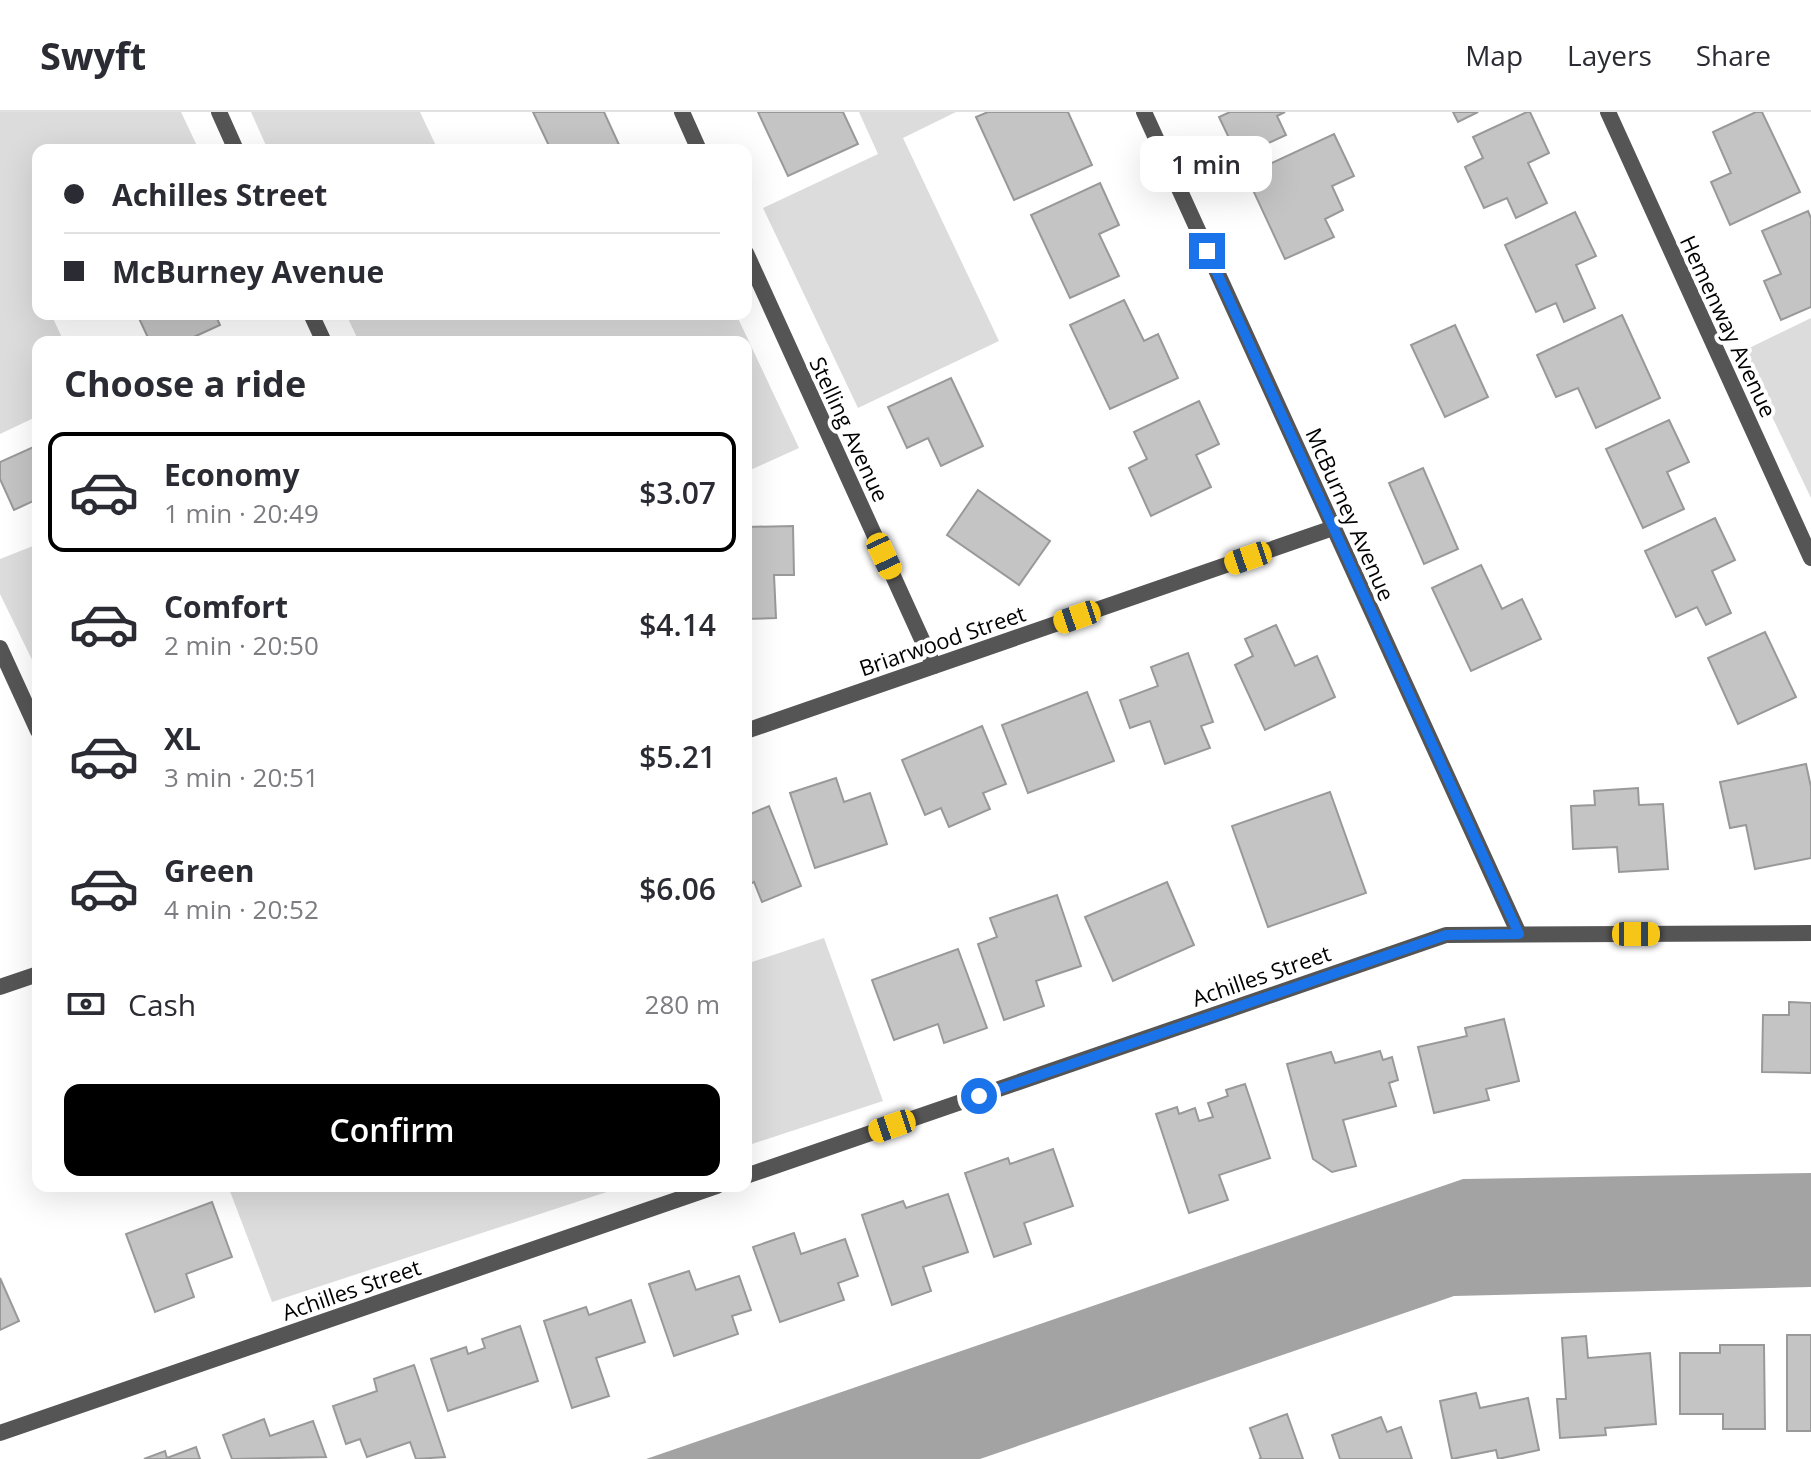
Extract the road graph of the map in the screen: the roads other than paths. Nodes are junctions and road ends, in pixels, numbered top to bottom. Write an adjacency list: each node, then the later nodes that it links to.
1 (219, 112): 5 (street)
2 (682, 112): 6 (street)
3 (1144, 112): 8 (street, McBurney Avenue)
4 (1608, 112): 9 (street, Hemenway Avenue)
5 (233, 144)
6 (696, 144)
7 (752, 266): 11 (street, Stelling Avenue)
8 (1333, 528): 11 (street, Briarwood Street); 15 (street, McBurney Avenue)
9 (1811, 558)
10 (0, 648): 12 (street)
11 (934, 666): 13 (street, Briarwood Street)
12 (32, 718)
13 (752, 729)
14 (1811, 933): 15 (street, Achilles Street)
15 (1519, 934): 18 (street, Achilles Street)
16 (32, 976): 17 (street)
17 (0, 987)
18 (752, 1174)
19 (700, 1192): 20 (street, Achilles Street)
20 (0, 1433)

